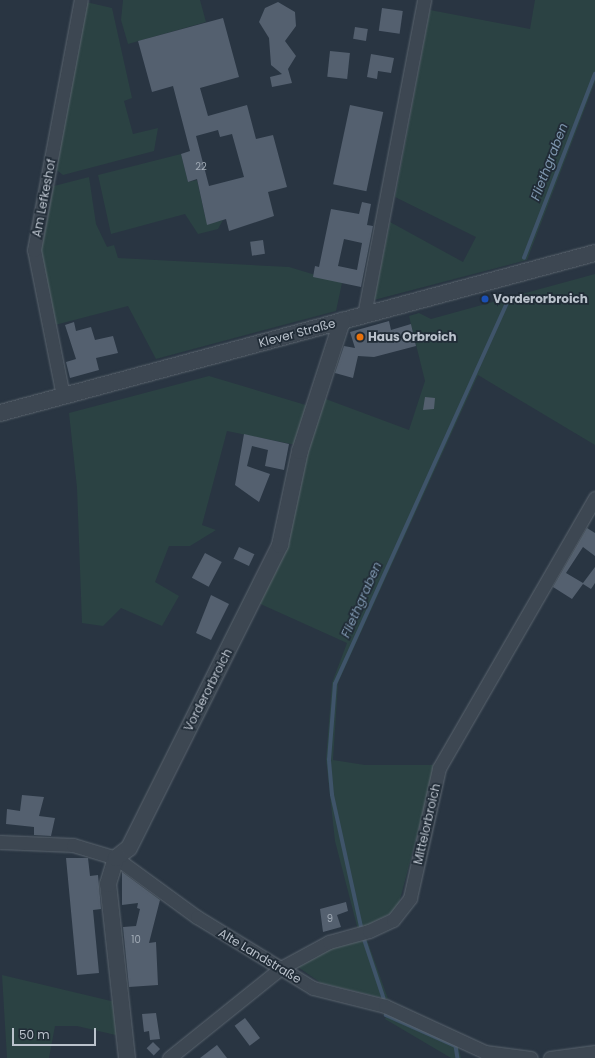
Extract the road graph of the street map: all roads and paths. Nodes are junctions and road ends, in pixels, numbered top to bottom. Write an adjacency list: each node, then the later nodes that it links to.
1 (81, 0): 6 (street, Am Lefkeshof)
2 (424, 0): 4 (street)
3 (595, 253): 4 (street, Klever Straße)
4 (364, 315): 5 (street, Klever Straße)
5 (342, 321): 6 (street, Klever Straße); 10 (street, Vorderorbroich)
6 (63, 396): 7 (street, Klever Straße)
7 (0, 413)
8 (595, 498): 11 (street, Mittelorbroich)
9 (0, 842): 10 (street, Alte Landstraße)
10 (116, 858): 11 (street, Alte Landstraße); 13 (street)
11 (281, 968): 14 (street, Mittelorbroich); 15 (street, Alte Landstraße)
12 (595, 1052): 16 (street)
13 (127, 1058)
14 (169, 1058)
15 (531, 1058)
16 (550, 1058)

